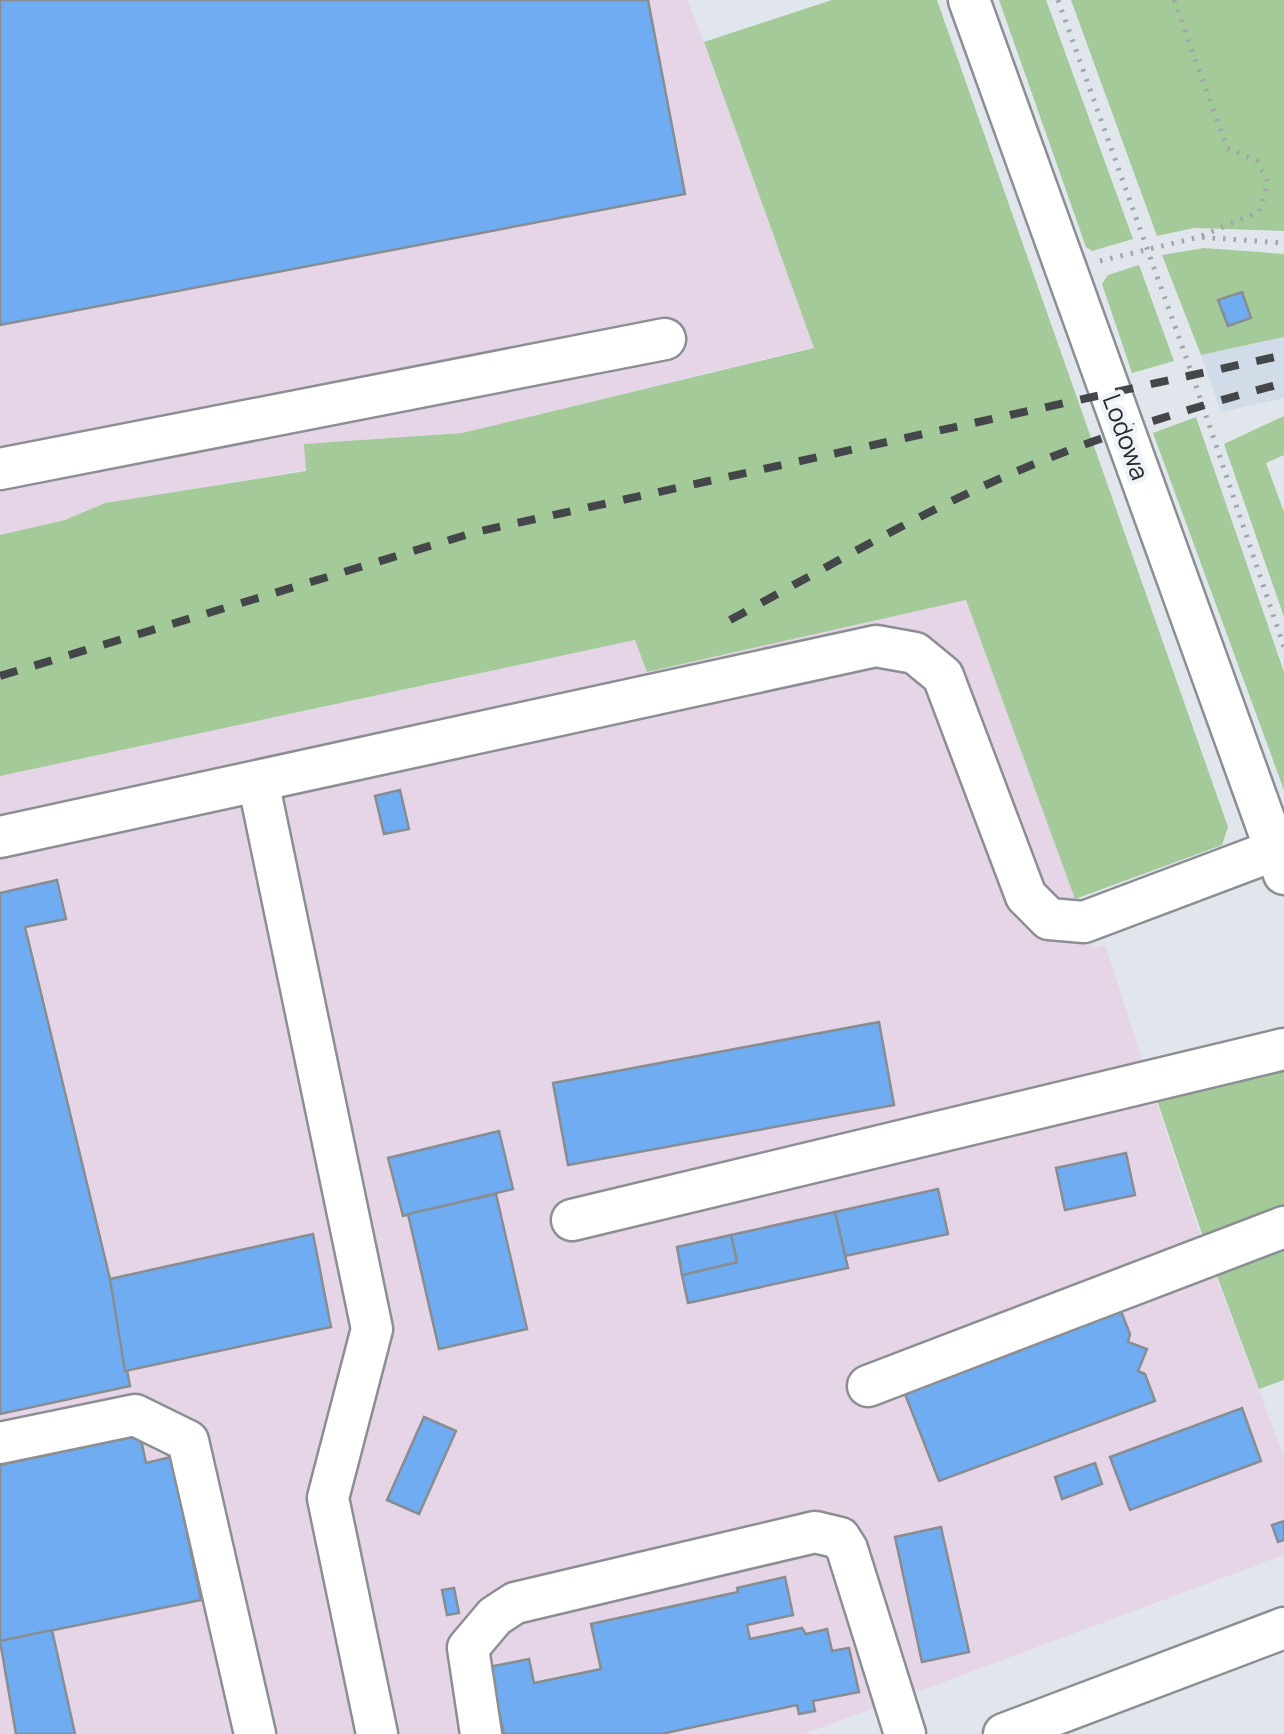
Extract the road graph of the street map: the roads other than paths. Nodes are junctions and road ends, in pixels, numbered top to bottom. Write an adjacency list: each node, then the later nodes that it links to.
1 (969, 0): 6 (street, Lodowa)
2 (665, 339): 3 (street)
3 (0, 469)
4 (258, 781): 5 (street); 6 (street); 14 (street)
5 (0, 837)
6 (1279, 862)
7 (1284, 1048): 8 (street)
8 (572, 1220)
9 (1284, 1227): 10 (street)
10 (868, 1386)
11 (0, 1442): 13 (street)
12 (1284, 1628): 17 (street)
13 (254, 1734)
14 (377, 1734)
15 (481, 1734): 16 (street)
16 (905, 1734)
17 (1004, 1734)

